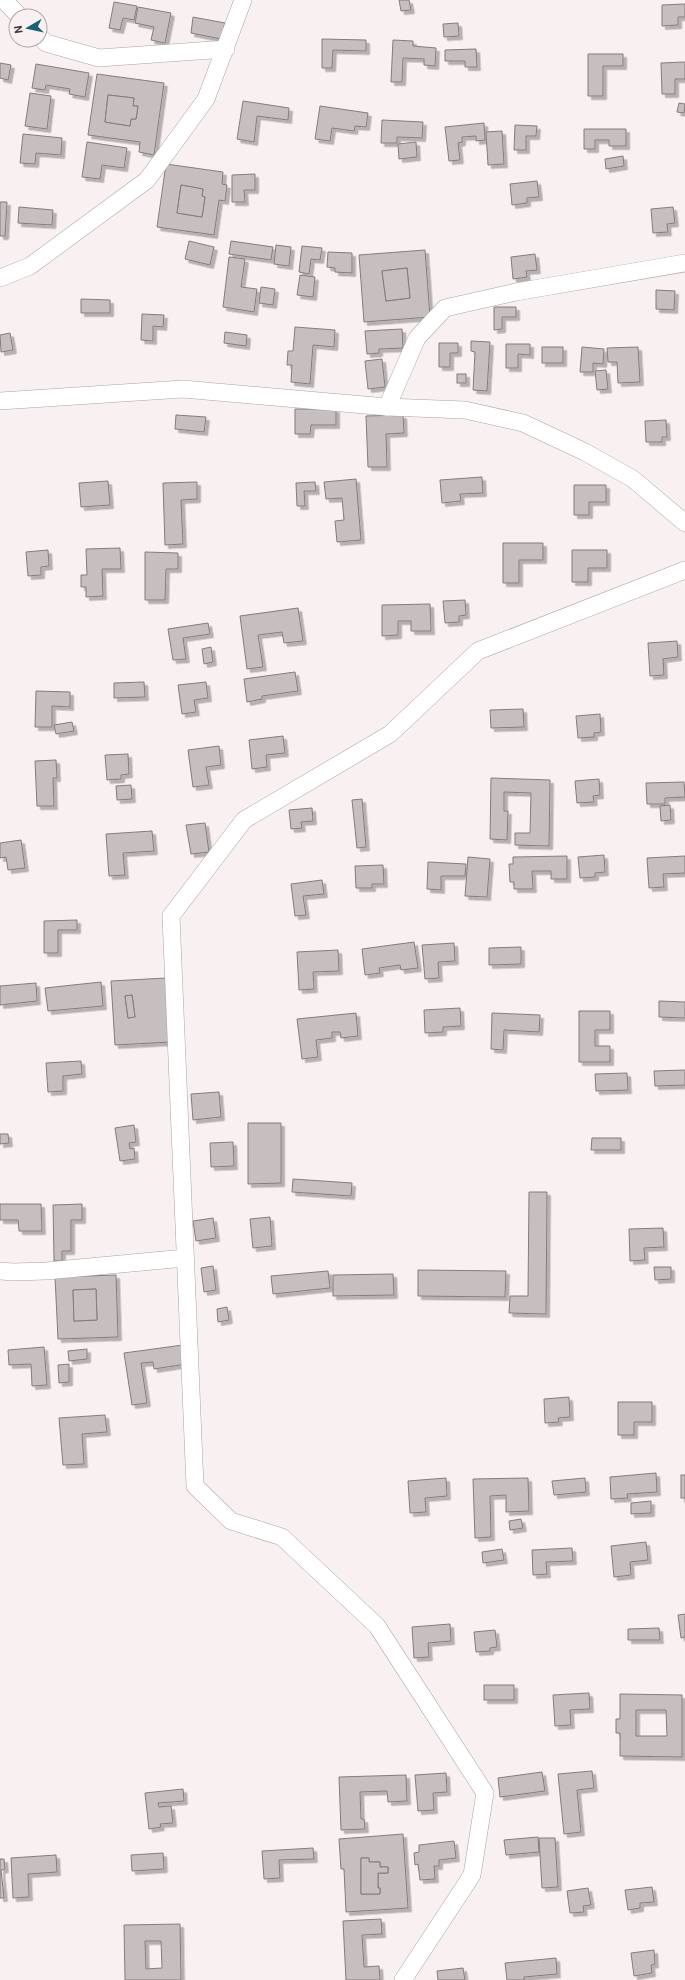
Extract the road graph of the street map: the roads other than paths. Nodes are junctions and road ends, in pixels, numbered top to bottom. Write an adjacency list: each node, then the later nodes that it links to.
1 (4, 0): 3 (street)
2 (243, 0): 5 (street)
3 (12, 8)
4 (48, 44): 5 (street)
5 (226, 48): 7 (street)
6 (685, 263): 9 (street)
7 (0, 278)
8 (0, 401): 9 (street)
9 (387, 407): 10 (street)
10 (685, 523)
11 (685, 570): 12 (street)
12 (185, 1258): 13 (street); 14 (street)
13 (0, 1271)
14 (403, 1980)

